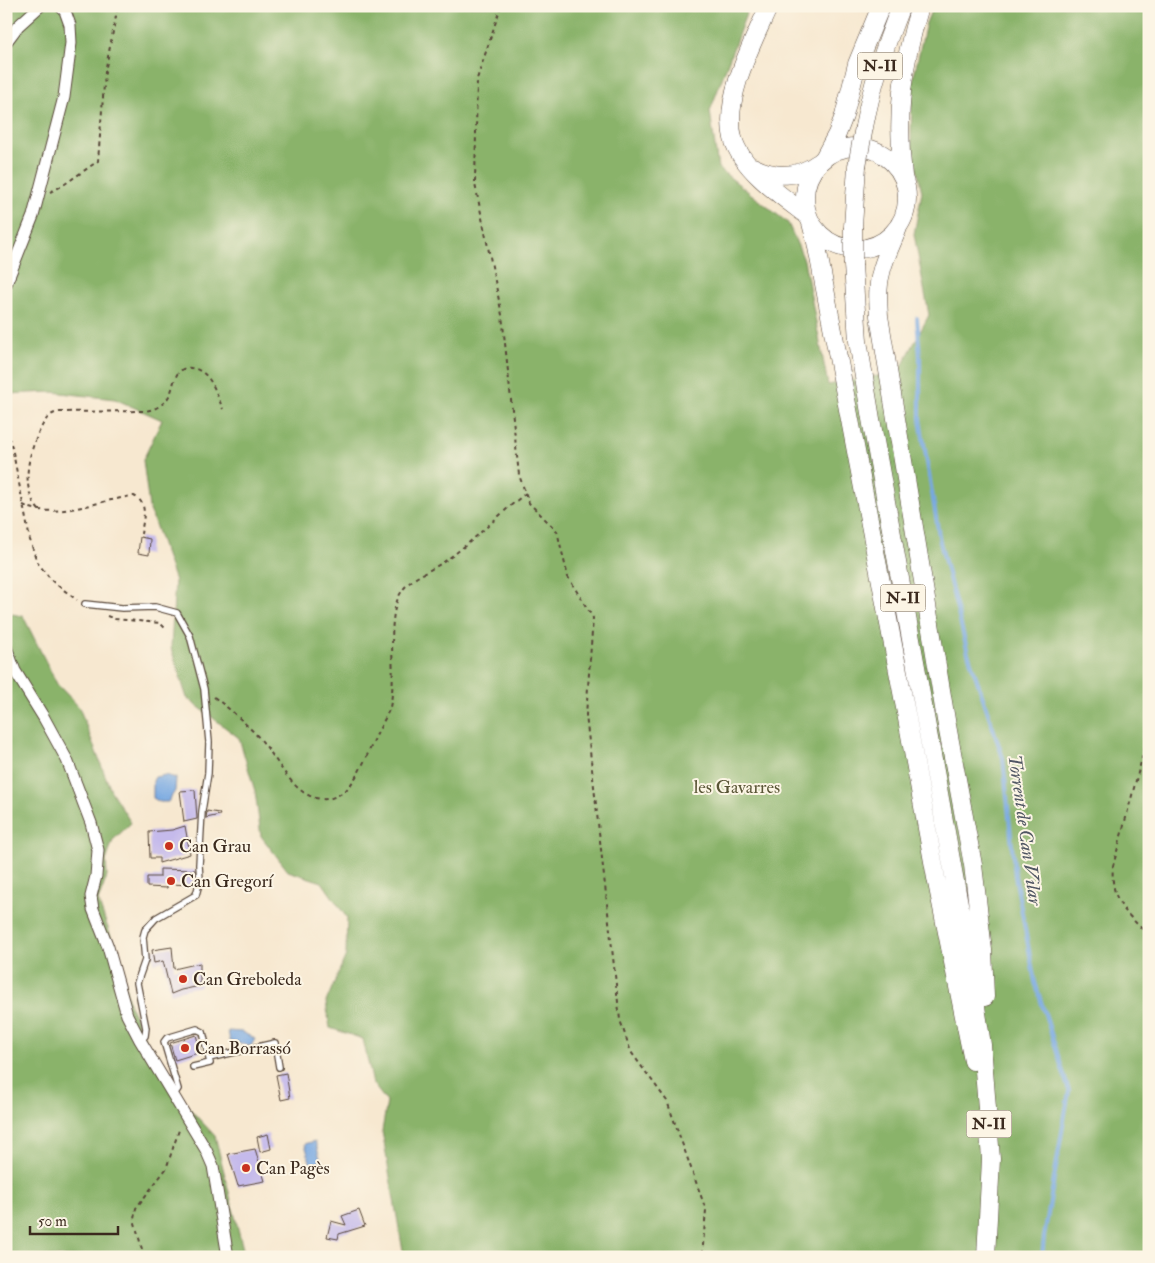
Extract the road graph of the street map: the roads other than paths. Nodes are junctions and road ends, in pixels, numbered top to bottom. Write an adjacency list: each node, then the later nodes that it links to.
1 (40, 6): 7 (street)
2 (60, 6): 13 (street)
3 (769, 6): 9 (highway)
4 (881, 6): 8 (highway)
5 (902, 6): 17 (highway, N-II, bridge)
6 (920, 6): 10 (highway)
7 (6, 42)
8 (822, 160): 9 (highway); 10 (highway); 11 (highway)
9 (748, 164): 11 (highway)
10 (903, 179): 12 (highway)
11 (810, 220): 12 (highway); 22 (highway)
12 (899, 225): 17 (highway)
13 (6, 284)
14 (85, 604): 16 (lane)
15 (6, 647): 16 (street)
16 (140, 1040): 21 (street)
17 (982, 1045): 22 (highway, N-II)
18 (209, 1058): 19 (lane); 20 (lane); 21 (lane)
19 (278, 1067)
20 (193, 1068)
21 (173, 1096): 23 (street)
22 (989, 1203): 24 (highway, N-II)
23 (228, 1257)
24 (986, 1257)

